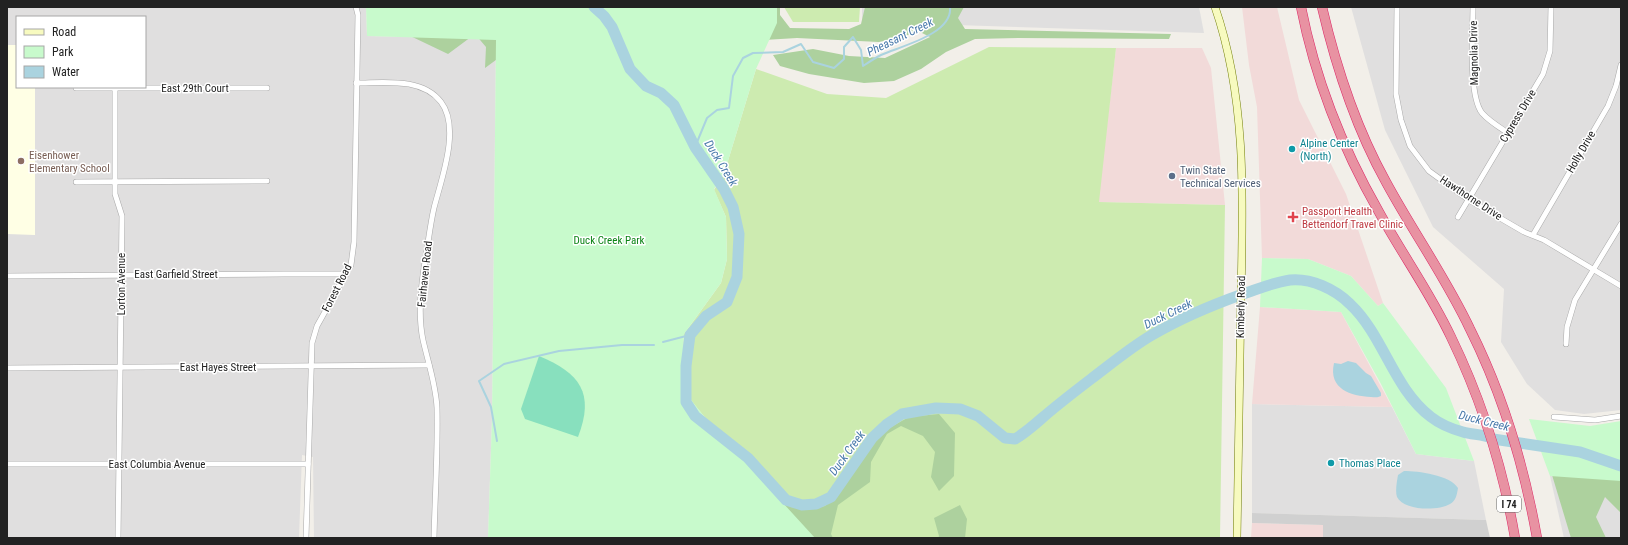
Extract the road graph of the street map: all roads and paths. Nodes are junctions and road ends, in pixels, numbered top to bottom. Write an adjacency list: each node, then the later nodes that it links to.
1 (356, 7): 9 (street, Forest Road)
2 (1215, 7): 39 (main road, Kimberly Road)
3 (1301, 7): 40 (highway, I 74)
4 (1322, 7): 41 (highway, I 74)
5 (1397, 7): 17 (street, Hawthorne Drive)
6 (1473, 7): 13 (street, Magnolia Drive)
7 (1551, 7): 13 (street, Cypress Drive)
8 (1621, 64): 20 (street, Holly Drive)
9 (356, 84): 22 (street, Forest Road); 27 (street, Fairhaven Road)
10 (76, 88): 11 (street, East 29th Court)
11 (115, 88): 12 (street, East 29th Court); 16 (street, Lorton Avenue)
12 (267, 88)
13 (1508, 133): 17 (street, Cypress Drive)
14 (267, 181): 16 (street)
15 (76, 182): 16 (street)
16 (114, 183): 23 (street, Lorton Avenue)
17 (1469, 200): 18 (street, Cypress Drive); 20 (street, Hawthorne Drive)
18 (1458, 217)
19 (1621, 224): 21 (street)
20 (1533, 235): 21 (street, Hawthorne Drive)
21 (1594, 270): 25 (street, Hawthorne Drive); 26 (street)
22 (346, 274): 23 (street, East Garfield Street); 28 (street, Forest Road)
23 (122, 275): 24 (street, East Garfield Street); 30 (street, Lorton Avenue)
24 (7, 276)
25 (1621, 286)
26 (1566, 344)
27 (429, 365): 28 (street, East Hayes Street); 38 (street, Fairhaven Road)
28 (311, 367): 30 (street, East Hayes Street); 35 (street, Forest Road)
29 (7, 368): 30 (street, East Hayes Street)
30 (121, 368): 34 (street, Lorton Avenue)
31 (1621, 416): 32 (street)
32 (1554, 417)
33 (7, 464): 34 (street, East Columbia Avenue)
34 (120, 464): 35 (street, East Columbia Avenue); 36 (street, Lorton Avenue)
35 (308, 464): 37 (street, Forest Road)
36 (118, 538)
37 (306, 538)
38 (434, 538)
39 (1236, 538)
40 (1516, 538)
41 (1537, 538)

